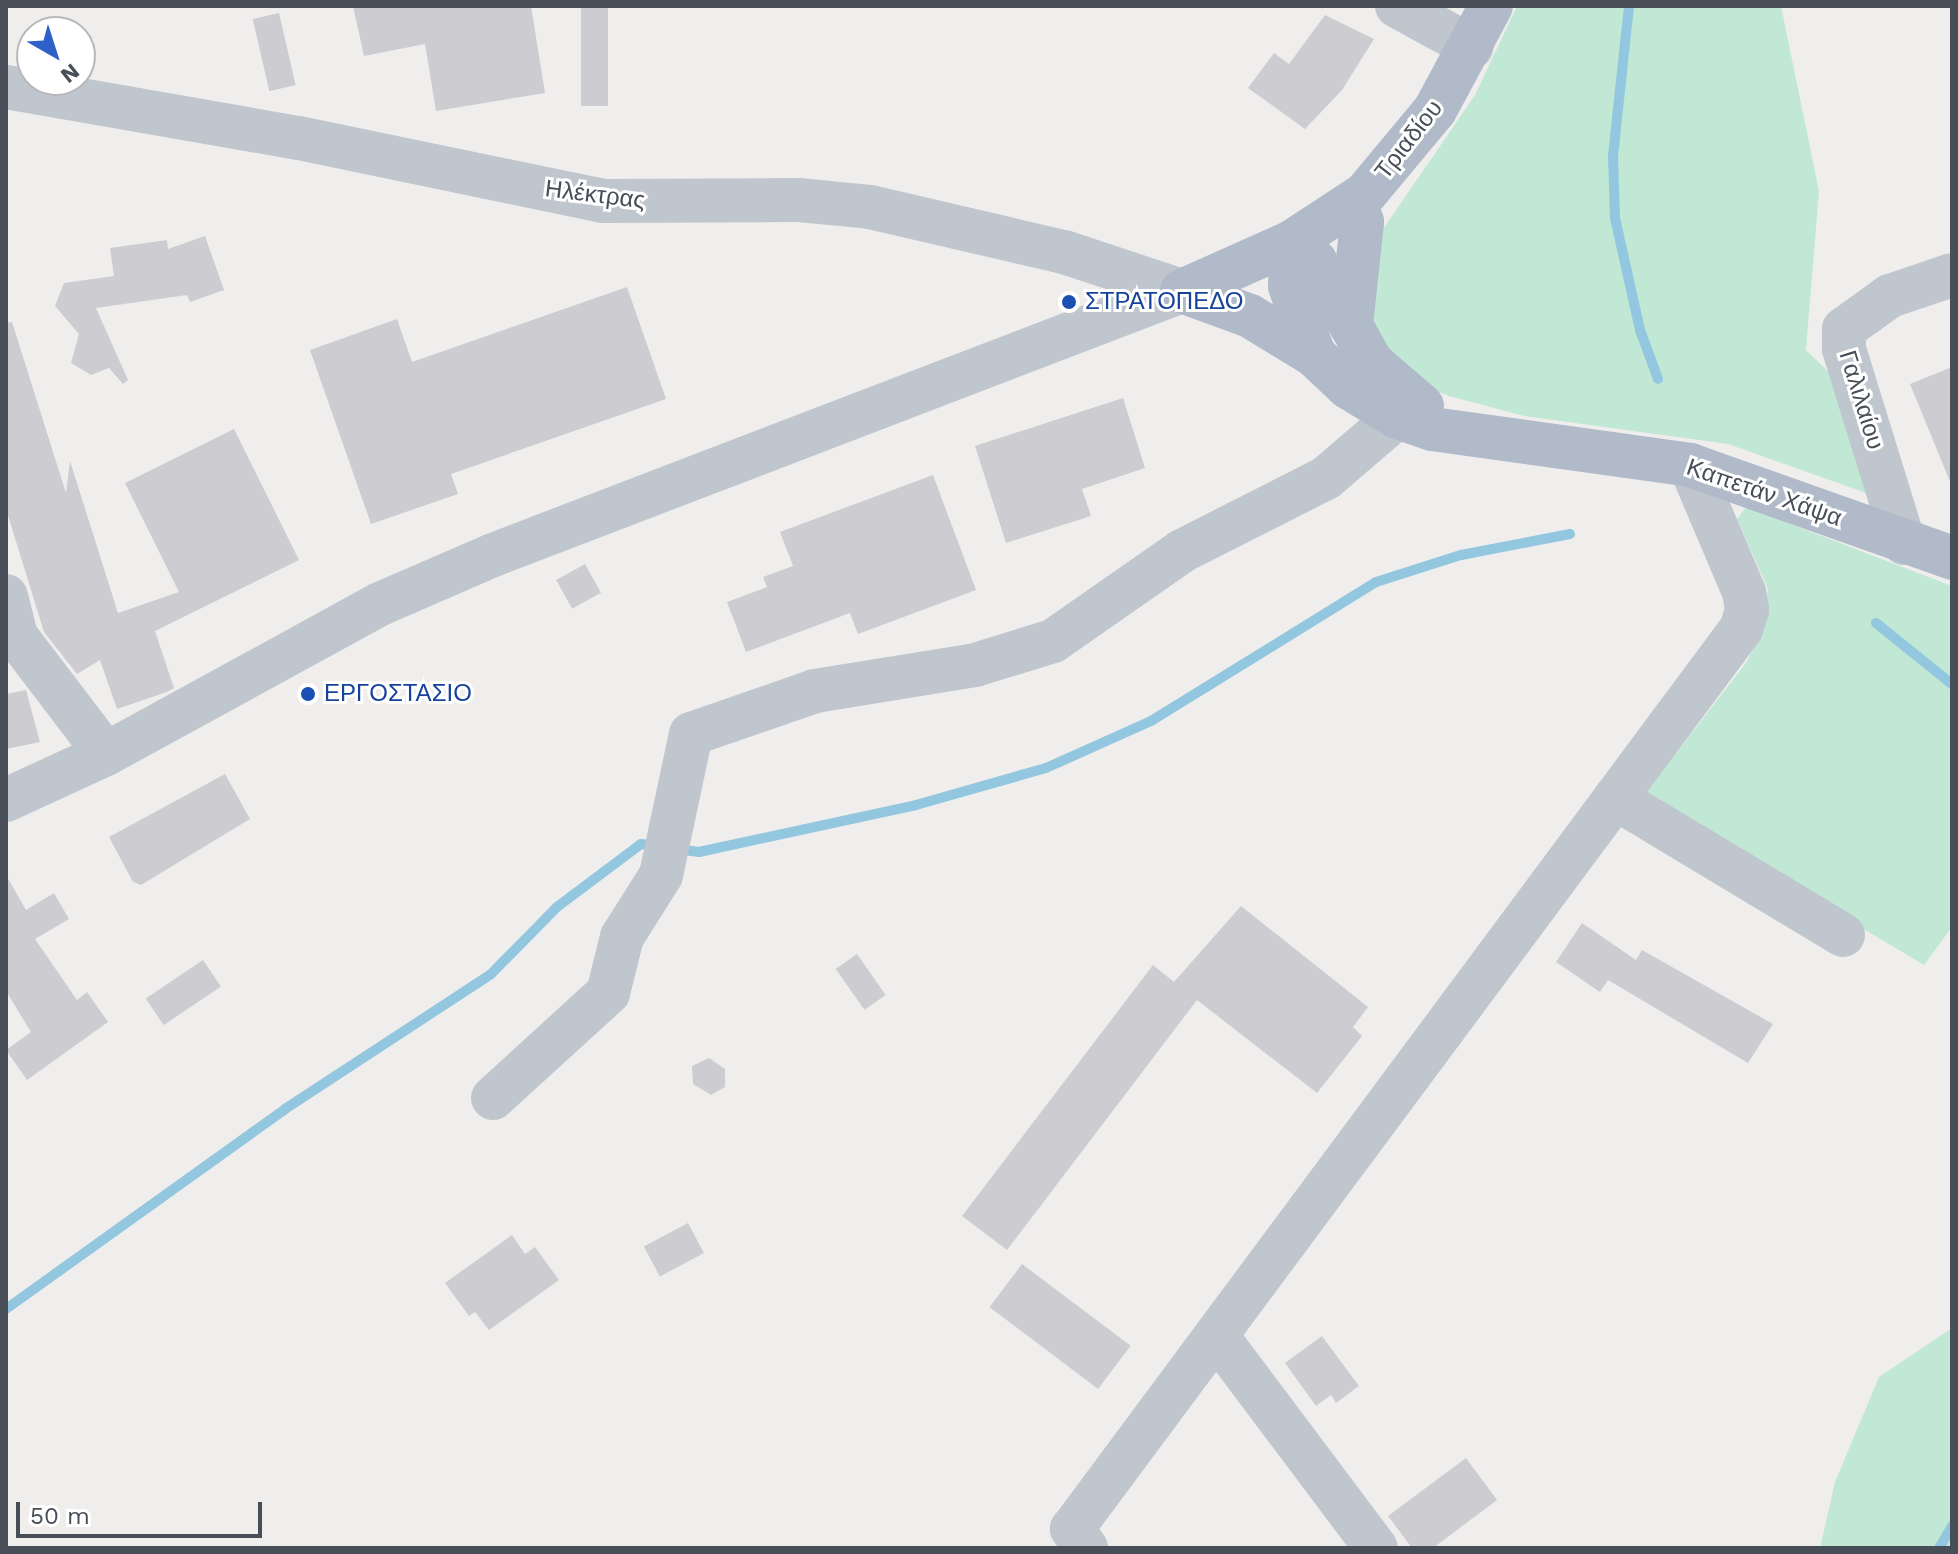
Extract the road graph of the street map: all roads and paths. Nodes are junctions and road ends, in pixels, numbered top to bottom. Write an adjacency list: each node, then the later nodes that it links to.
1 (1398, 6): 3 (street)
2 (1491, 6): 3 (main road, Τριαδίου)
3 (1472, 47): 5 (main road, Τριαδίου)
4 (6, 87): 8 (street, Ηλέκτρας)
5 (1355, 203): 6 (main road, Τριαδίου); 9 (main road)
6 (1292, 242): 8 (main road, Τριαδίου); 9 (main road, Καπετάν Χάψα); 10 (main road, Καπετάν Χάψα)
7 (1952, 275): 14 (street, Γαλιλαίου)
8 (1182, 291): 10 (main road); 17 (street)
9 (1352, 331): 12 (main road, Καπετάν Χάψα)
10 (1314, 355): 11 (main road, Καπετάν Χάψα)
11 (1397, 417): 12 (main road, Καπετάν Χάψα); 21 (street)
12 (1477, 432): 13 (main road, Καπετάν Χάψα)
13 (1690, 465): 14 (main road, Καπετάν Χάψα); 18 (street)
14 (1904, 543): 15 (main road, Καπετάν Χάψα)
15 (1952, 558)
16 (6, 596): 17 (street)
17 (106, 754): 19 (street)
18 (1615, 798): 20 (street); 22 (street)
19 (6, 800)
20 (1843, 935)
21 (493, 1098)
22 (1216, 1335): 23 (street); 24 (street)
23 (1086, 1548)
24 (1376, 1548)

